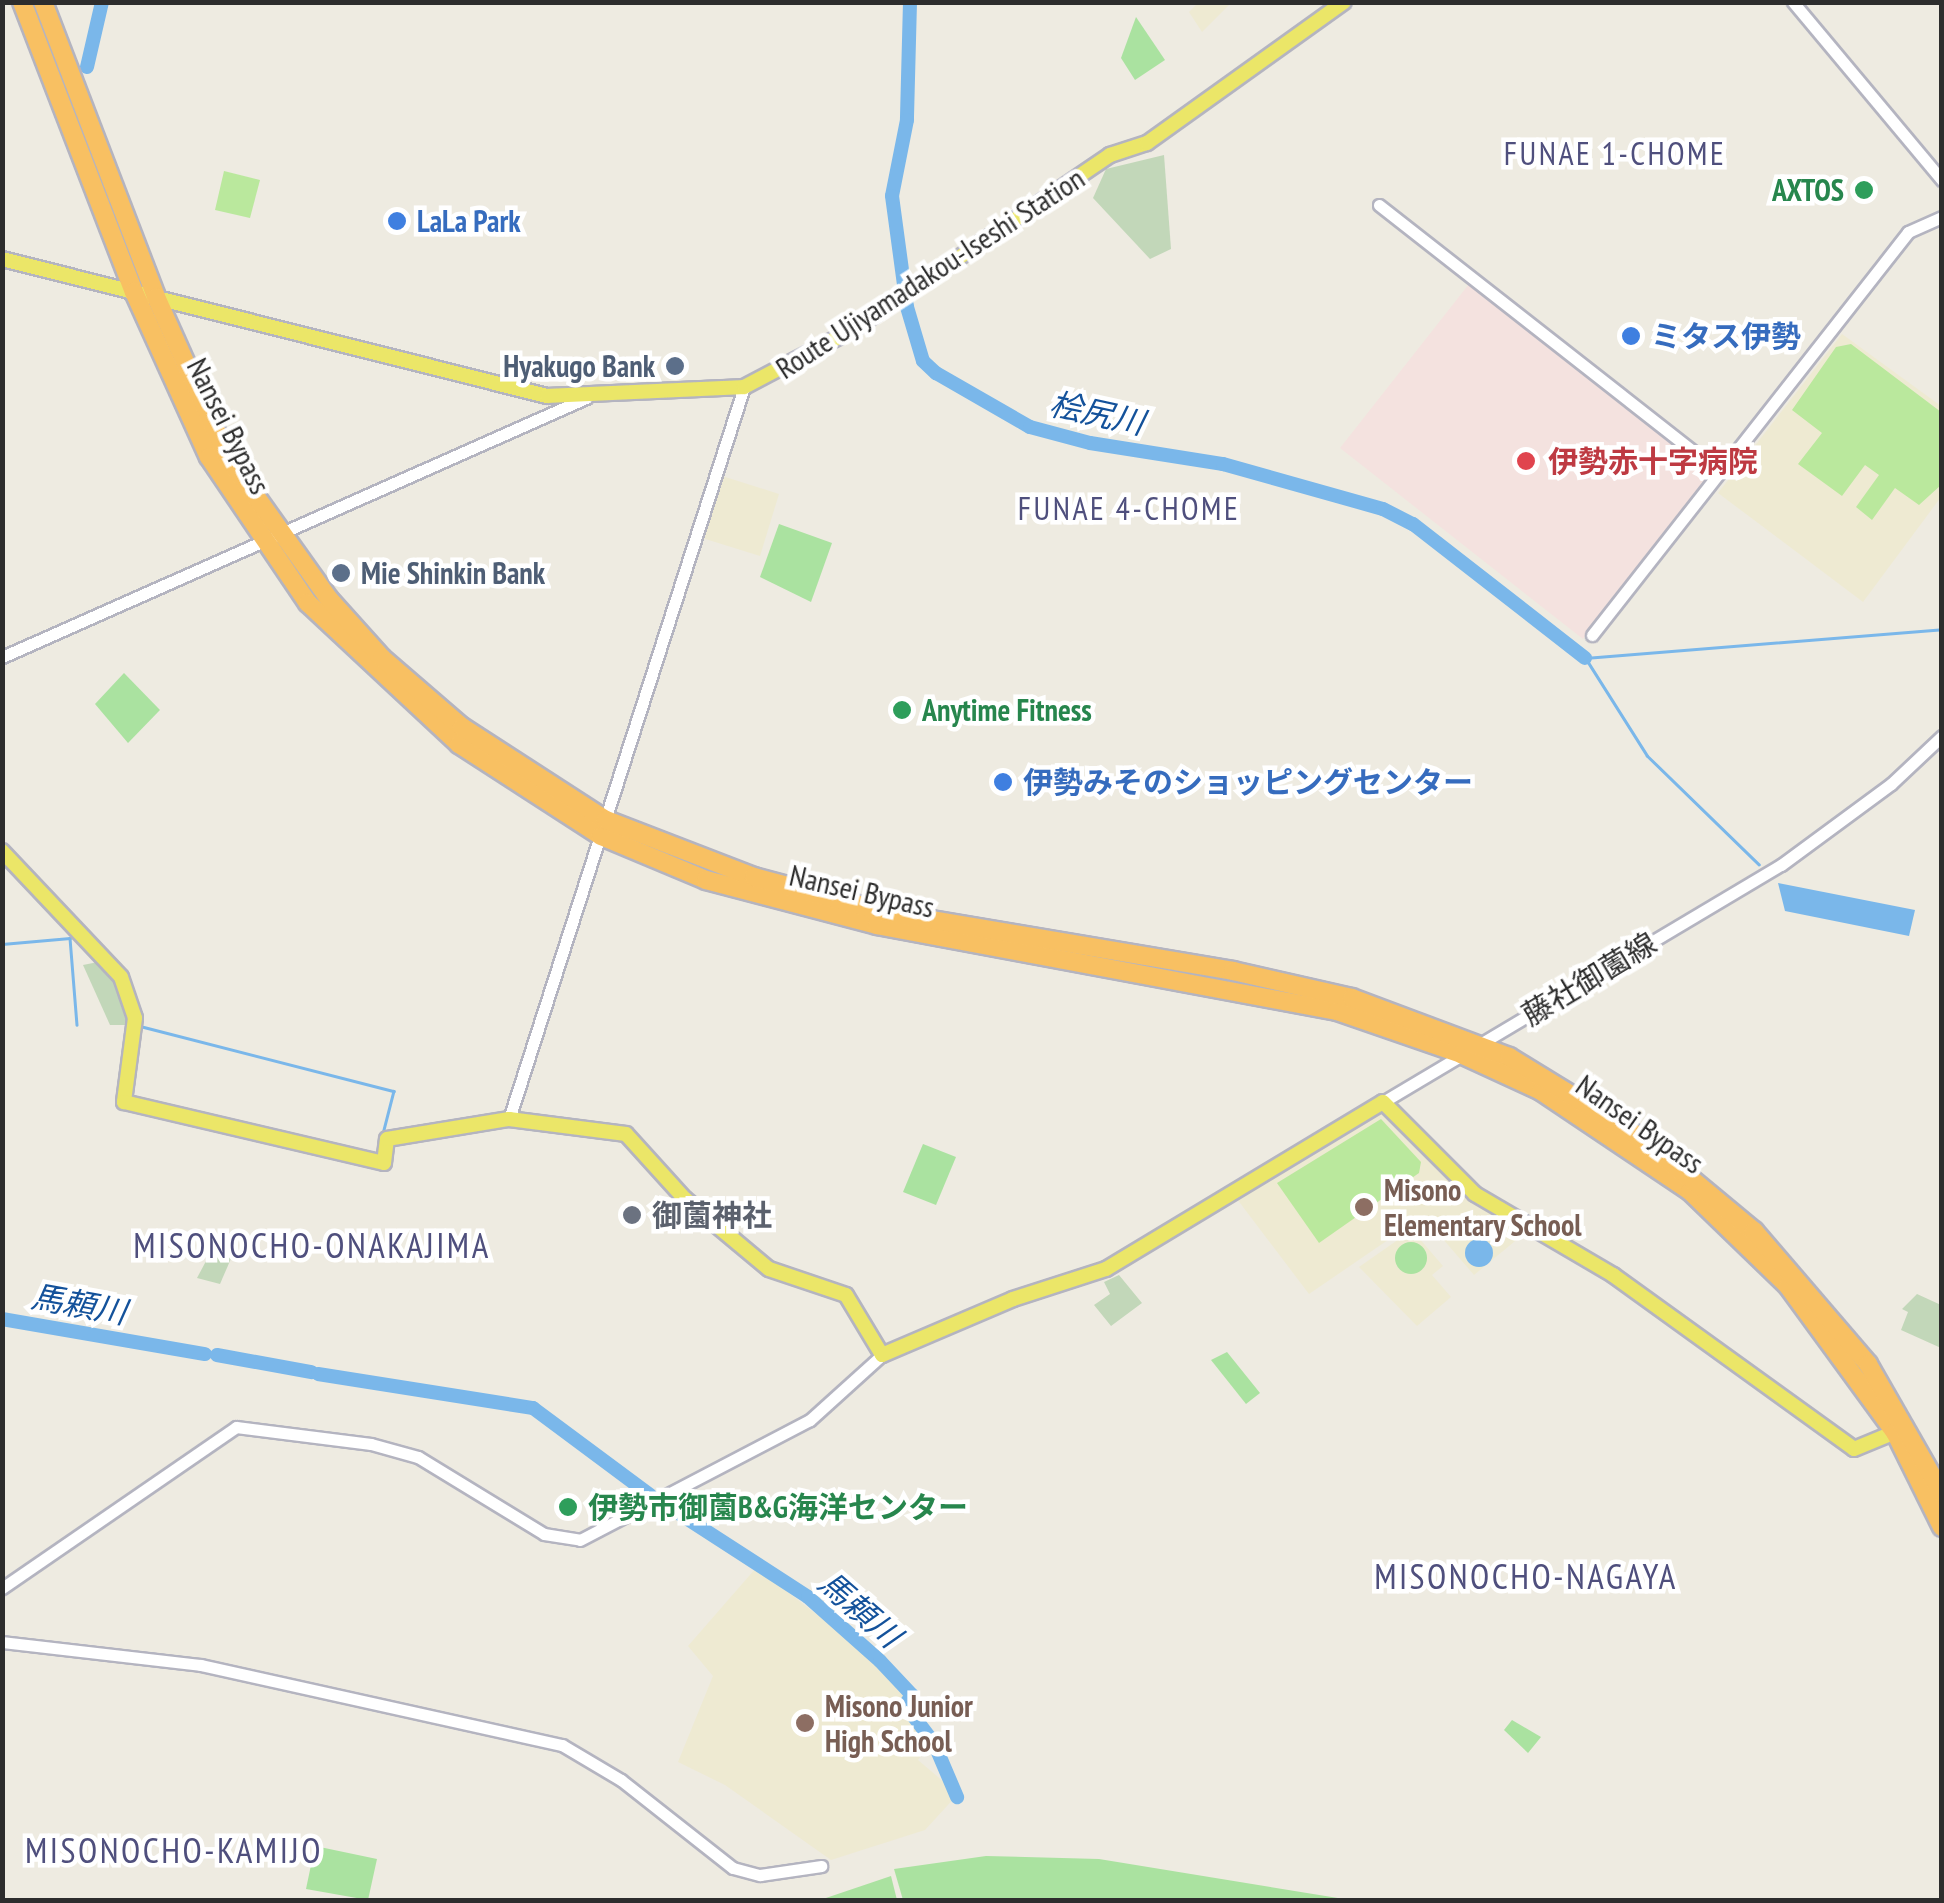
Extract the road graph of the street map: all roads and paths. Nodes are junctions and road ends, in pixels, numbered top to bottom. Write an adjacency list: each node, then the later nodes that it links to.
1 (22, 2): 9 (highway, Nansei Bypass)
2 (43, 2): 10 (highway, Nansei Bypass)
3 (1344, 2): 11 (main road, Route Ujiyamadakou-Iseshi Station)
4 (1794, 2): 5 (street)
5 (1942, 180)
6 (1379, 204): 13 (street)
7 (1942, 217): 13 (street)
8 (2, 260): 9 (main road, Route Ujiyamadakou-Iseshi Station)
9 (134, 292): 10 (main road, Route Ujiyamadakou-Iseshi Station); 14 (highway, Nansei Bypass)
10 (156, 297): 12 (main road, Route Ujiyamadakou-Iseshi Station); 14 (highway, Nansei Bypass)
11 (744, 387): 12 (main road, Route Ujiyamadakou-Iseshi Station); 18 (street)
12 (586, 398): 14 (street)
13 (1720, 472): 15 (street)
14 (270, 539): 16 (street); 18 (highway, Nansei Bypass)
15 (1592, 635)
16 (2, 657)
17 (1942, 736): 20 (street, 藤社御薗線)
18 (604, 828): 20 (highway, Nansei Bypass); 21 (highway, Nansei Bypass); 23 (street)
19 (2, 851): 23 (main road)
20 (1479, 1044): 21 (street, 藤社御薗線); 26 (highway, Nansei Bypass)
21 (1455, 1058): 22 (street, 藤社御薗線); 25 (highway, Nansei Bypass)
22 (1383, 1102): 24 (main road); 25 (main road)
23 (509, 1119): 24 (main road)
24 (882, 1355): 28 (street)
25 (1896, 1432): 27 (highway, Nansei Bypass)
26 (1941, 1490)
27 (1942, 1528)
28 (2, 1588)
29 (2, 1642): 30 (street)
30 (821, 1866)

